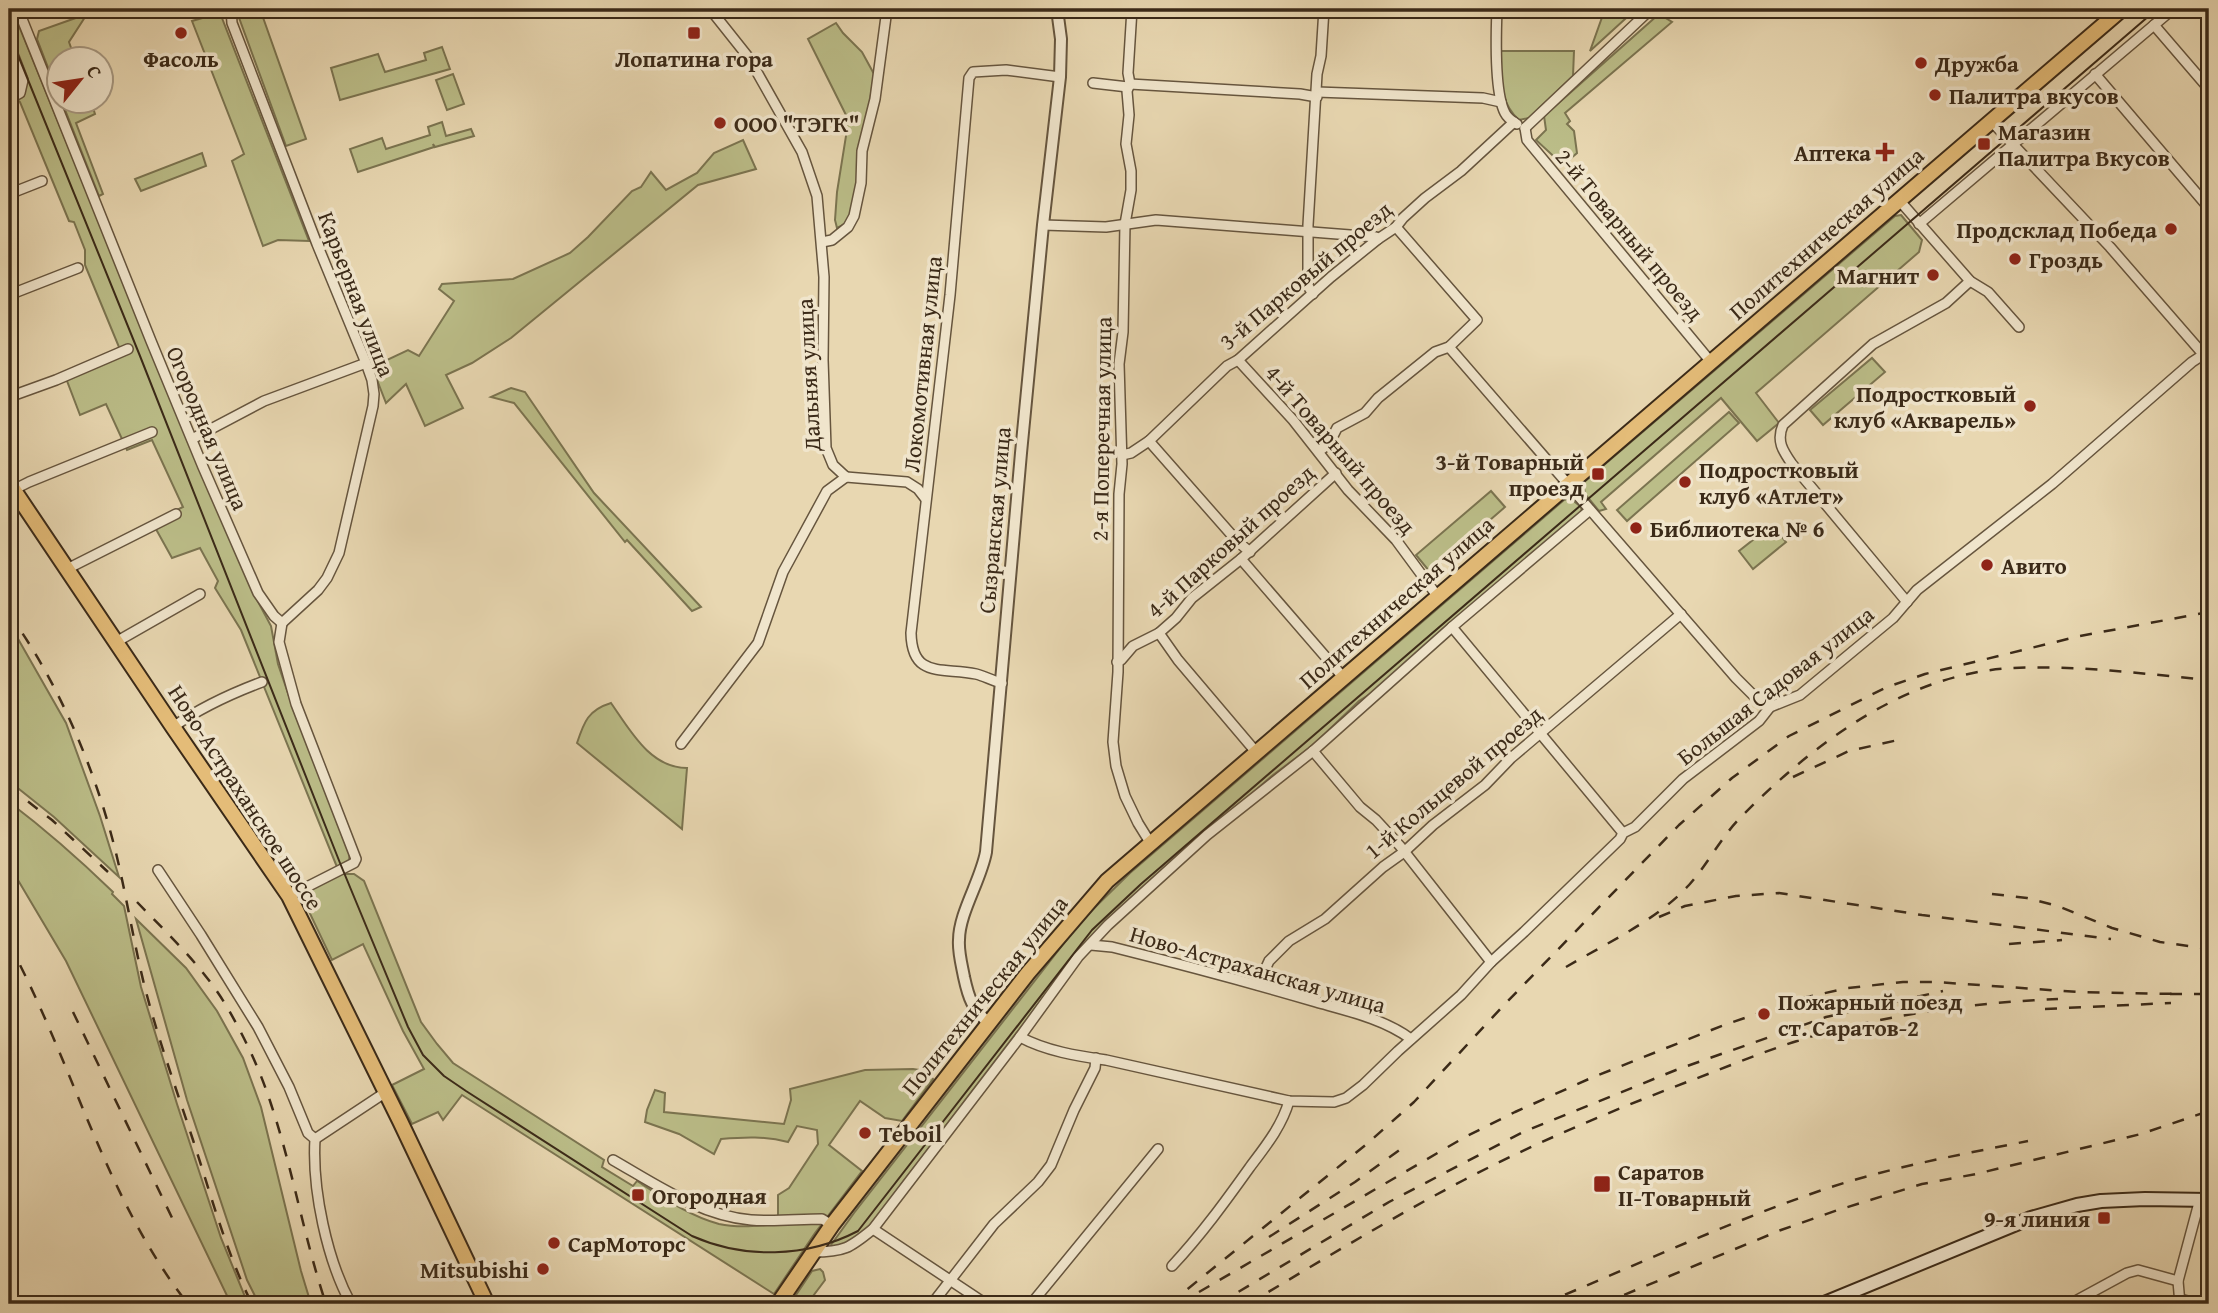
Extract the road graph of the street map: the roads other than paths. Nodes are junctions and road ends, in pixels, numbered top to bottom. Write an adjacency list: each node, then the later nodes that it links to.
1 (18, 9): 50 (street, Огородная улица)
2 (231, 9): 47 (street, Карьерная улица)
3 (710, 9): 36 (street, Дальняя улица)
4 (887, 9): 36 (street)
5 (1057, 9): 15 (street, Сызранская улица)
6 (1132, 9): 17 (street, 2-я Поперечная улица)
7 (1324, 9): 19 (street)
8 (1497, 9): 21 (street)
9 (1651, 9): 24 (street)
10 (2122, 9): 22 (main road, Политехническая улица)
11 (2173, 9): 12 (street)
12 (2154, 25): 14 (street); 18 (street)
13 (9, 44): 20 (street)
14 (2095, 74): 25 (street); 29 (street)
15 (1060, 77): 32 (street, Сызранская улица); 58 (street, Локомотивная улица)
16 (1094, 83): 17 (street)
17 (1129, 85): 19 (street); 30 (street, 2-я Поперечная улица)
18 (2209, 89)
19 (1317, 94): 21 (street); 34 (street)
20 (9, 99)
21 (1501, 102): 23 (street)
22 (1992, 121): 25 (street); 28 (main road, Политехническая улица)
23 (1514, 122): 24 (street); 33 (street, 3-й Парковый проезд)
24 (1525, 128): 46 (street, 2-й Товарный проезд)
25 (2011, 144): 31 (street); 44 (street)
26 (42, 181): 27 (street)
27 (9, 194)
28 (1899, 200): 31 (street); 46 (main road, Политехническая улица)
29 (2209, 208)
30 (1125, 224): 32 (street); 34 (street); 53 (street, 2-я Поперечная улица)
31 (1919, 224): 38 (street)
32 (1043, 225): 75 (street, Сызранская улица)
33 (1396, 228): 35 (street, 3-й Парковый проезд); 42 (street, 4-й Парковый проезд)
34 (1308, 232): 35 (street); 39 (street)
35 (1378, 239): 39 (street, 3-й Парковый проезд)
36 (822, 242): 55 (street, Дальняя улица)
37 (78, 268): 40 (street)
38 (1970, 281): 41 (street); 66 (street)
39 (1313, 294): 45 (street, 3-й Парковый проезд)
40 (9, 295)
41 (2019, 327)
42 (1450, 347): 52 (street, 4-й Парковый проезд); 56 (street)
43 (128, 349): 48 (street)
44 (2206, 353): 66 (street, Большая Садовая улица)
45 (1238, 359): 51 (street, 3-й Парковый проезд); 52 (street, 4-й Товарный проезд)
46 (1711, 362): 56 (main road, Политехническая улица)
47 (366, 363): 50 (street); 68 (street, Карьерная улица)
48 (9, 397)
49 (152, 432): 57 (street)
50 (192, 439): 68 (street, Огородная улица)
51 (1149, 441): 53 (street, 3-й Парковый проезд); 61 (street)
52 (1319, 451): 54 (street, 4-й Товарный проезд)
53 (1122, 455): 72 (street, 2-я Поперечная улица)
54 (1336, 472): 61 (street, 4-й Парковый проезд); 65 (street, 4-й Товарный проезд)
55 (846, 477): 58 (street); 79 (street, Дальняя улица)
56 (1568, 485): 59 (street); 65 (main road, Политехническая улица)
57 (11, 487): 63 (main road, Ново-Астраханское шоссе)
58 (925, 498): 75 (street, Локомотивная улица)
59 (1590, 510): 67 (street); 69 (street)
60 (176, 514): 63 (street)
61 (1250, 552): 62 (street, 4-й Парковый проезд)
62 (1241, 559): 70 (street, 4-й Парковый проезд); 73 (street)
63 (67, 569): 71 (main road, Ново-Астраханское шоссе)
64 (200, 594): 71 (street)
65 (1438, 597): 73 (main road, Политехническая улица)
66 (1907, 602): 76 (street, Большая Садовая улица)
67 (1681, 614): 76 (street); 78 (street, 1-й Кольцевой проезд)
68 (282, 623): 86 (street)
69 (1452, 627): 78 (street); 80 (street)
70 (1159, 633): 72 (street, 4-й Парковый проезд); 81 (street)
71 (116, 642): 77 (main road, Ново-Астраханское шоссе)
72 (1117, 662): 83 (street, 2-я Поперечная улица)
73 (1343, 677): 81 (main road, Политехническая улица)
74 (262, 682): 77 (street)
75 (1002, 683): 90 (street, Сызранская улица)
76 (1770, 707): 82 (street, Большая Садовая улица)
77 (173, 727): 86 (main road, Ново-Астраханское шоссе)
78 (1541, 733): 82 (street); 84 (street, 1-й Кольцевой проезд)
79 (681, 744)
80 (1313, 751): 84 (street); 87 (street)
81 (1256, 752): 83 (main road, Политехническая улица)
82 (1623, 833): 88 (street, Большая Садовая улица)
83 (1151, 844): 90 (main road, Политехническая улица)
84 (1404, 852): 88 (street); 89 (street, 1-й Кольцевой проезд)
85 (158, 870): 96 (street)
86 (289, 896): 94 (main road, Ново-Астраханское шоссе)
87 (1091, 945): 89 (street, Ново-Астраханская улица); 91 (street)
88 (1491, 962): 92 (street, Большая Садовая улица)
89 (1258, 985): 92 (street, Ново-Астраханская улица)
90 (989, 1024): 100 (main road, Политехническая улица)
91 (1020, 1037): 93 (street); 101 (street)
92 (1411, 1039): 95 (street, Большая Садовая улица)
93 (1096, 1058): 95 (street); 104 (street)
94 (386, 1092): 96 (street); 108 (main road, Ново-Астраханское шоссе)
95 (1289, 1101): 103 (street)
96 (315, 1139): 107 (street)
97 (1158, 1149): 112 (street)
98 (613, 1160): 100 (street)
99 (2205, 1200): 105 (street); 113 (main road)
100 (832, 1224): 102 (main road, Политехническая улица)
101 (873, 1229): 102 (street); 104 (street)
102 (813, 1252): 109 (main road, Политехническая улица)
103 (1172, 1266)
104 (951, 1280): 110 (street); 111 (street)
105 (2178, 1281): 106 (street); 114 (street)
106 (2180, 1302): 115 (street)
107 (351, 1304)
108 (487, 1304)
109 (778, 1304)
110 (932, 1304)
111 (986, 1304)
112 (1031, 1304)
113 (1822, 1304)
114 (2070, 1304)
115 (2200, 1304)

